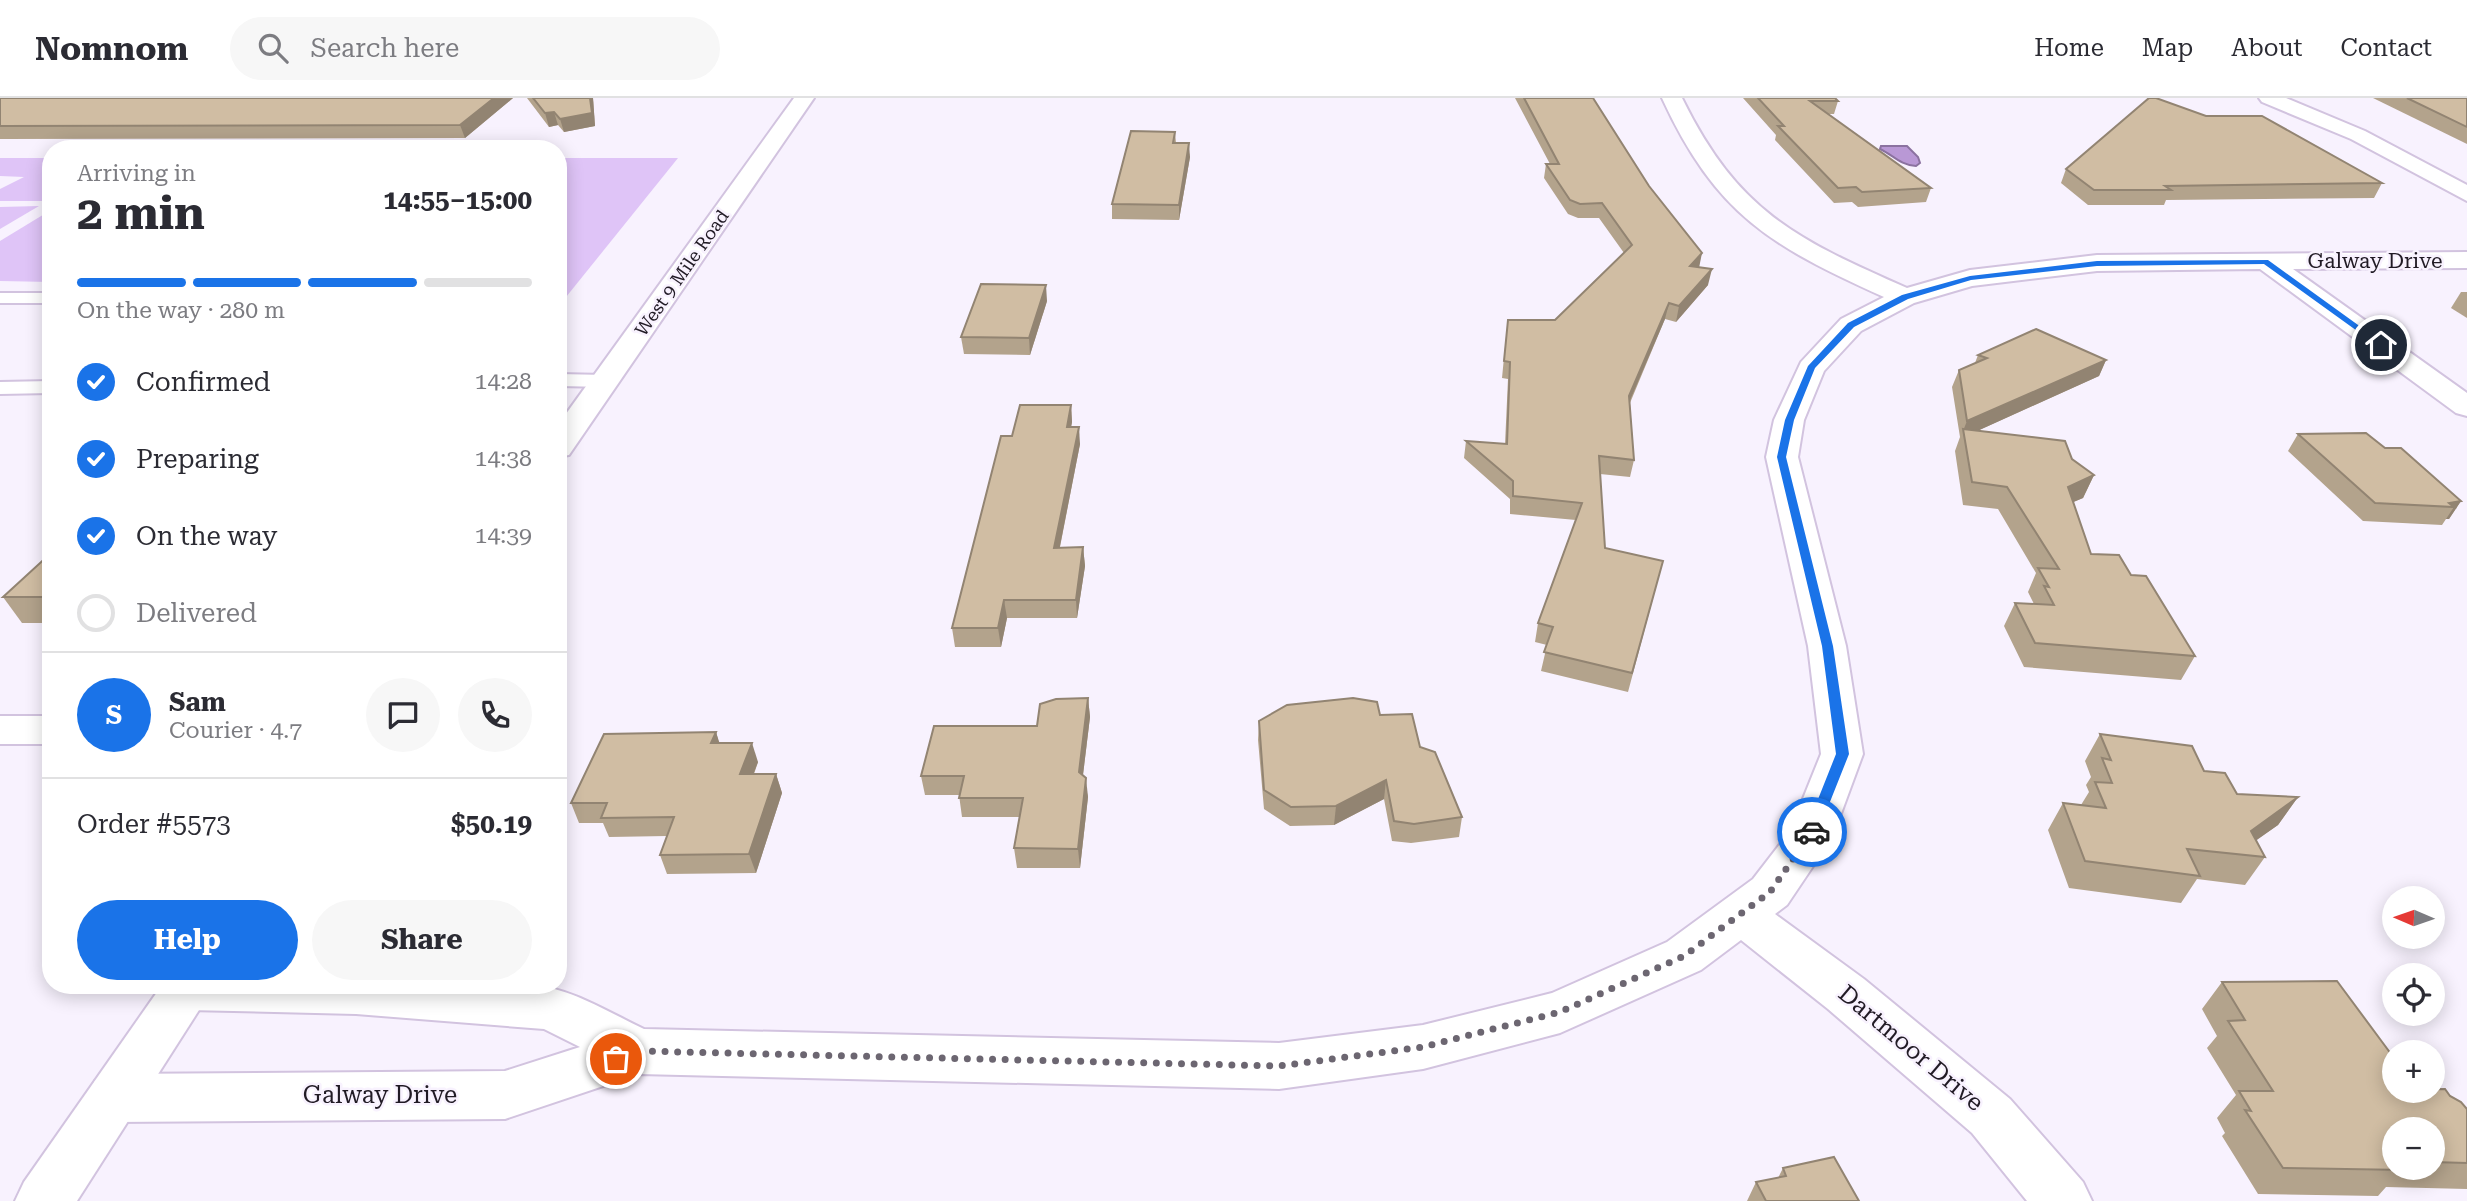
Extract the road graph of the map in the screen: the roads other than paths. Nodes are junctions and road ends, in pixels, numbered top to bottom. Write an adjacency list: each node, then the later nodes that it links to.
1 (804, 98): 11 (street, West 9 Mile Road)
2 (1672, 98): 7 (street)
3 (2269, 98): 4 (street)
4 (2467, 194)
5 (2467, 260): 6 (street, Galway Drive)
6 (2266, 262): 7 (street, Galway Drive); 14 (street)
7 (1905, 297): 18 (street, Galway Drive)
8 (0, 298): 9 (lane)
9 (42, 298)
10 (567, 380): 11 (lane)
11 (606, 381): 15 (street, West 9 Mile Road)
12 (42, 387): 13 (lane)
13 (0, 388)
14 (2467, 407)
15 (567, 435)
16 (0, 730): 17 (street)
17 (42, 730)
18 (1741, 914): 21 (street, Galway Drive); 24 (street, Dartmoor Drive)
19 (184, 994): 22 (street)
20 (369, 994): 21 (street, Galway Drive)
21 (639, 1051): 22 (street, Galway Drive)
22 (114, 1098): 23 (street)
23 (44, 1201)
24 (2063, 1201)

